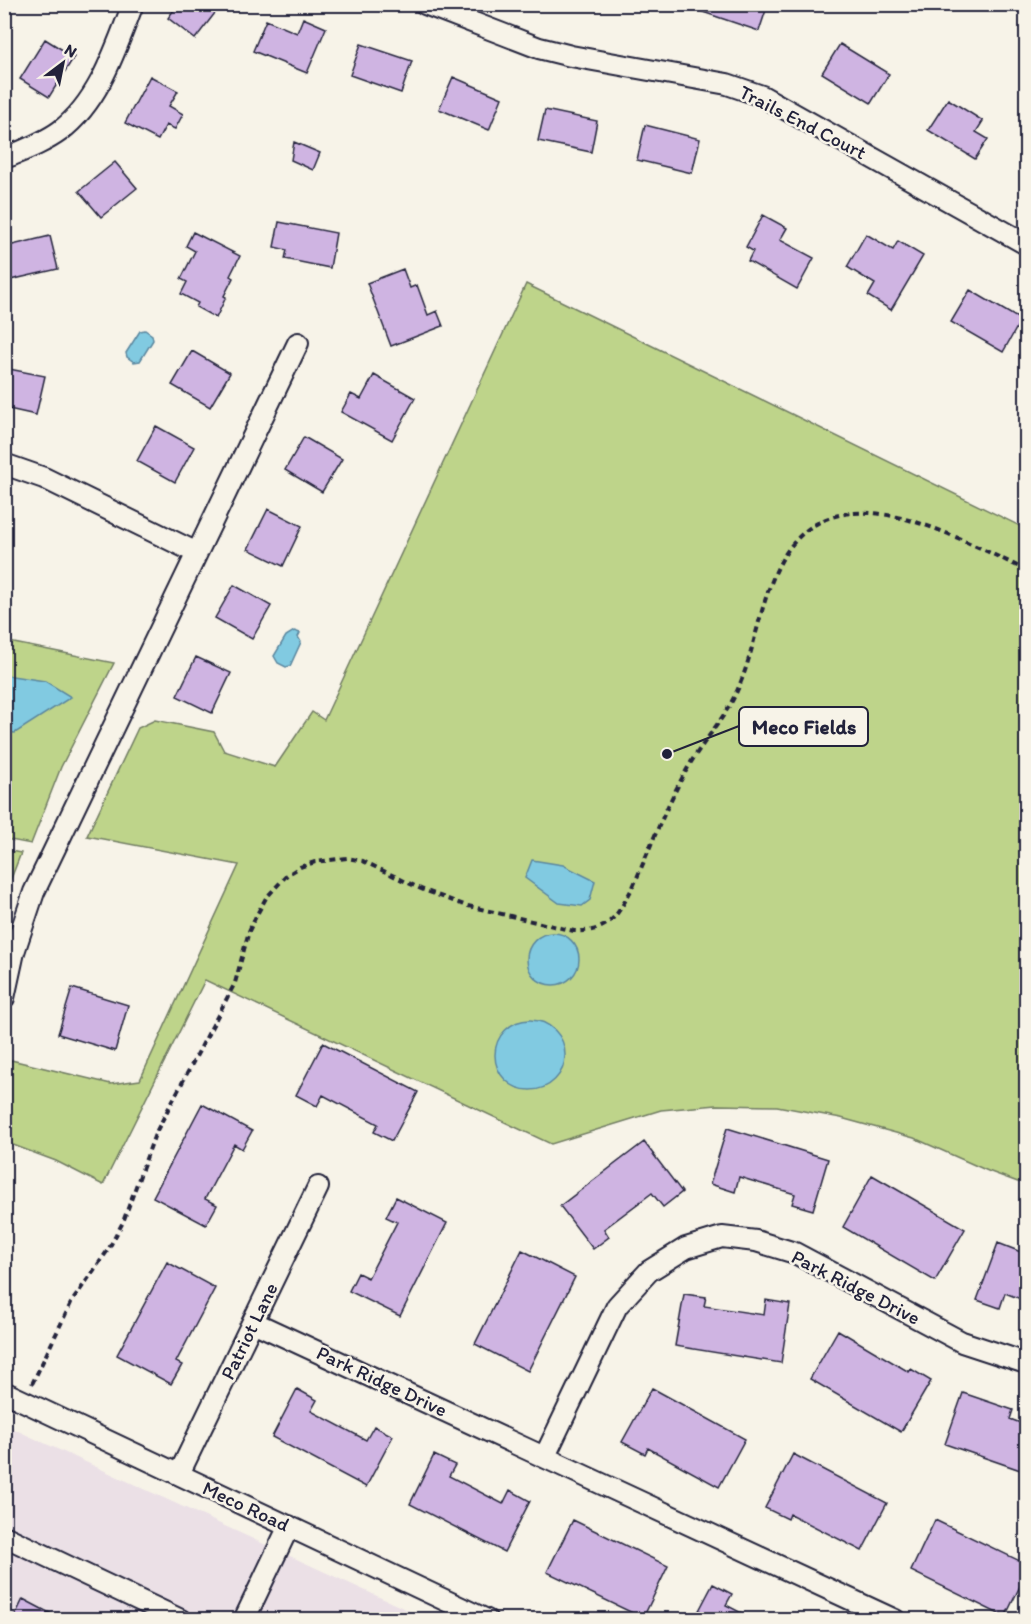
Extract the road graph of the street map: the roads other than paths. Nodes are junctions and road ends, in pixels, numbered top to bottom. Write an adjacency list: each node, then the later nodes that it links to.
1 (133, 4): 3 (street)
2 (425, 4): 4 (street, Trails End Court)
3 (4, 157)
4 (1026, 244)
5 (298, 343): 7 (street)
6 (4, 464): 7 (street)
7 (197, 553): 8 (street)
8 (4, 998)
9 (318, 1188): 10 (street, Patriot Lane)
10 (253, 1322): 13 (street, Park Ridge Drive); 14 (street, Patriot Lane)
11 (1026, 1363): 13 (street, Park Ridge Drive)
12 (4, 1392): 14 (street, Meco Road)
13 (545, 1456): 20 (street, Park Ridge Drive)
14 (179, 1474): 15 (street, Meco Road)
15 (289, 1526): 17 (street, Meco Road); 19 (street)
16 (4, 1536): 18 (street)
17 (478, 1618)
18 (181, 1620)
19 (244, 1620)
20 (895, 1620)

